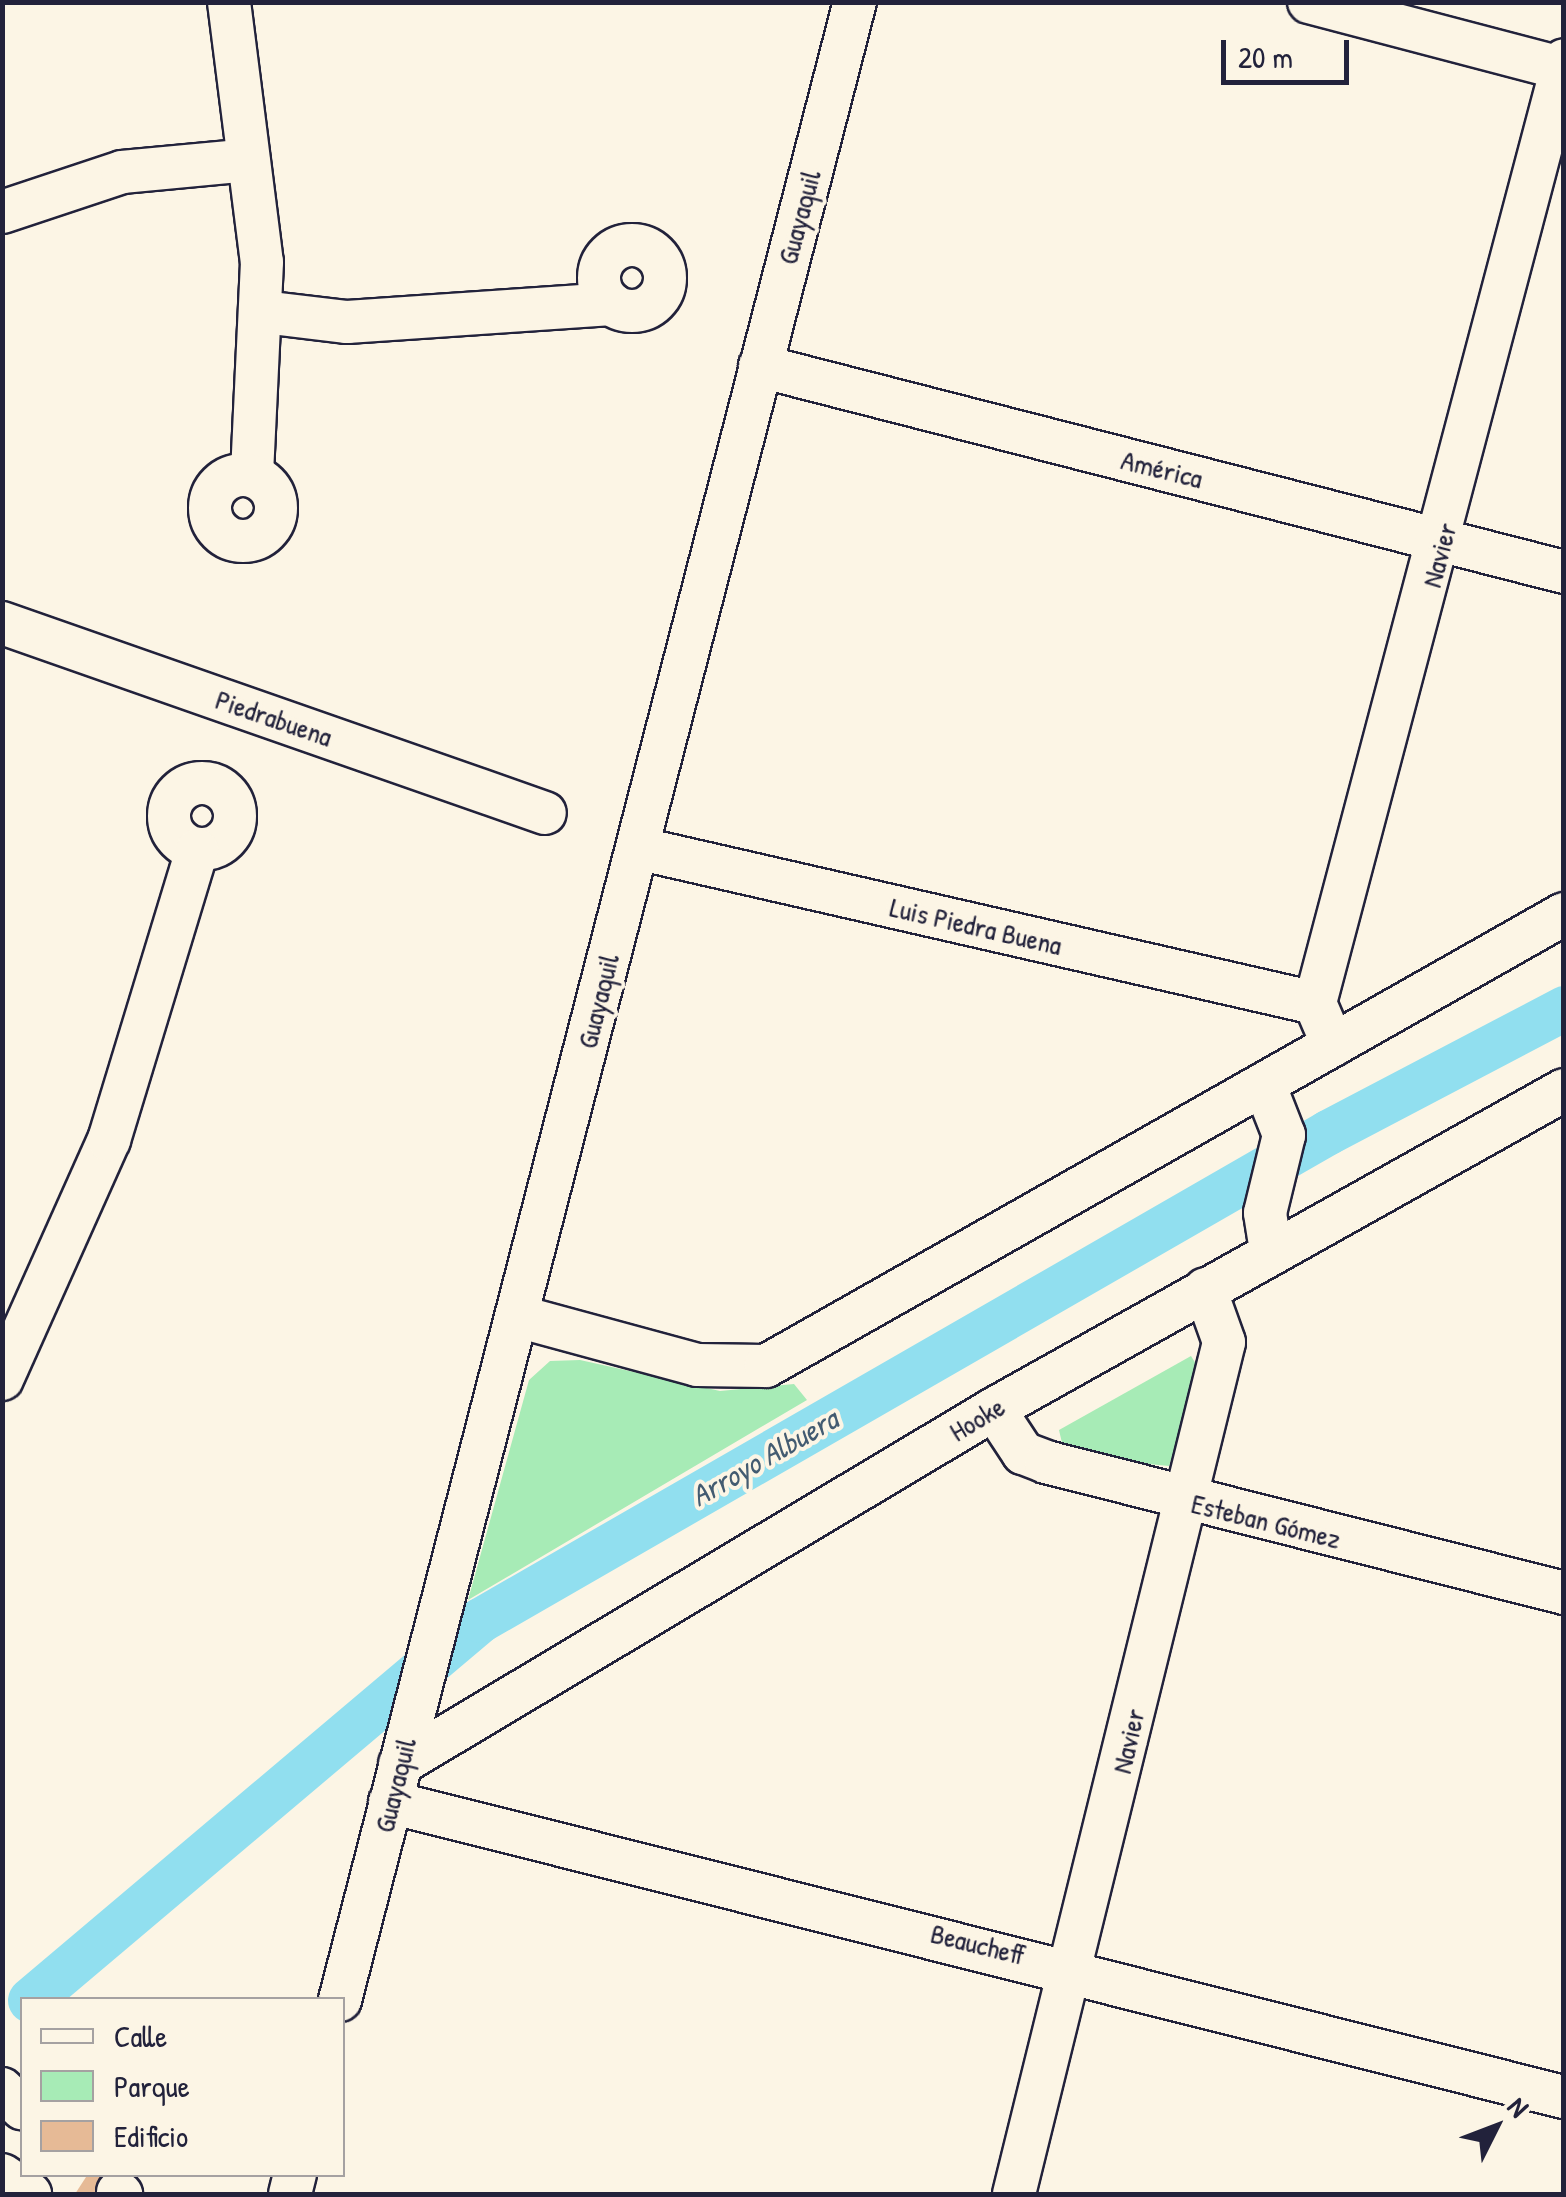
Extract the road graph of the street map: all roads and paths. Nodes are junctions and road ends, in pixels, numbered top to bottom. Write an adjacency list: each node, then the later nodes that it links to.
1 (230, 2): 5 (street)
2 (855, 2): 9 (street, Guayaquil)
3 (1310, 2): 4 (street)
4 (1563, 66): 11 (street, Navier)
5 (248, 160): 6 (street); 8 (street)
6 (2, 212)
7 (611, 304): 8 (street)
8 (264, 312): 10 (street)
9 (760, 366): 11 (street, América); 15 (street, Guayaquil)
10 (252, 475)
11 (1444, 542): 12 (street, América); 18 (street, Navier)
12 (1564, 572)
13 (2, 624): 14 (street, Piedrabuena)
14 (545, 813)
15 (637, 848): 18 (street, Luis Piedra Buena); 24 (street, Guayaquil)
16 (197, 850): 25 (street)
17 (1564, 914): 19 (street)
18 (1315, 1003): 19 (street)
19 (1333, 1045): 20 (street)
20 (1264, 1084): 22 (street); 24 (street)
21 (1564, 1090): 22 (street, Hooke)
22 (1268, 1232): 23 (street, Hooke)
23 (1205, 1289): 26 (street, Hooke); 27 (street, Navier)
24 (517, 1316): 29 (street, Guayaquil)
25 (2, 1379)
26 (994, 1409): 27 (street, Esteban Gómez); 29 (street, Hooke)
27 (1185, 1501): 28 (street, Esteban Gómez); 30 (street, Navier)
28 (1564, 1593)
29 (395, 1783): 30 (street, Beaucheff); 31 (street, Guayaquil)
30 (1074, 1967): 32 (street, Beaucheff); 33 (street, Navier)
31 (341, 1997)
32 (1564, 2097)
33 (1014, 2194)

